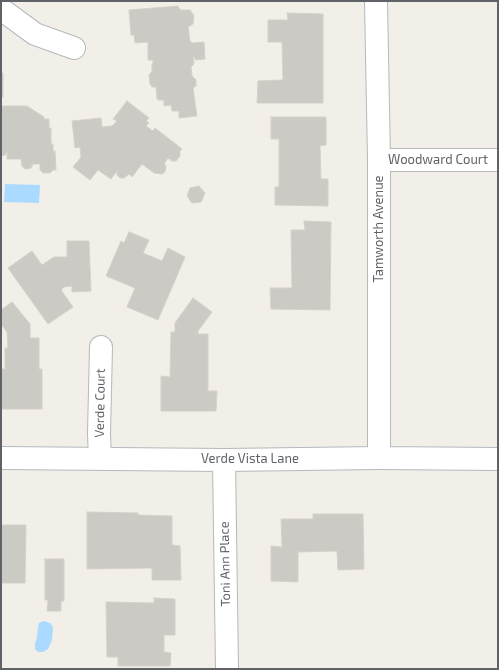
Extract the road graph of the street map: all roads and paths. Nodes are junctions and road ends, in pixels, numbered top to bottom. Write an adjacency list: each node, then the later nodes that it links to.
1 (376, 1): 4 (street, Tamworth Avenue)
2 (1, 9): 3 (street)
3 (74, 48)
4 (379, 160): 5 (street, Woodward Court); 8 (street, Tamworth Avenue)
5 (498, 160)
6 (101, 347): 9 (street, Verde Court)
7 (1, 458): 9 (street, Verde Vista Lane)
8 (379, 458): 10 (street, Verde Vista Lane); 11 (street, Verde Vista Lane)
9 (100, 459): 11 (street, Verde Vista Lane)
10 (498, 459)
11 (224, 460): 12 (street, Toni Ann Place)
12 (227, 669)

